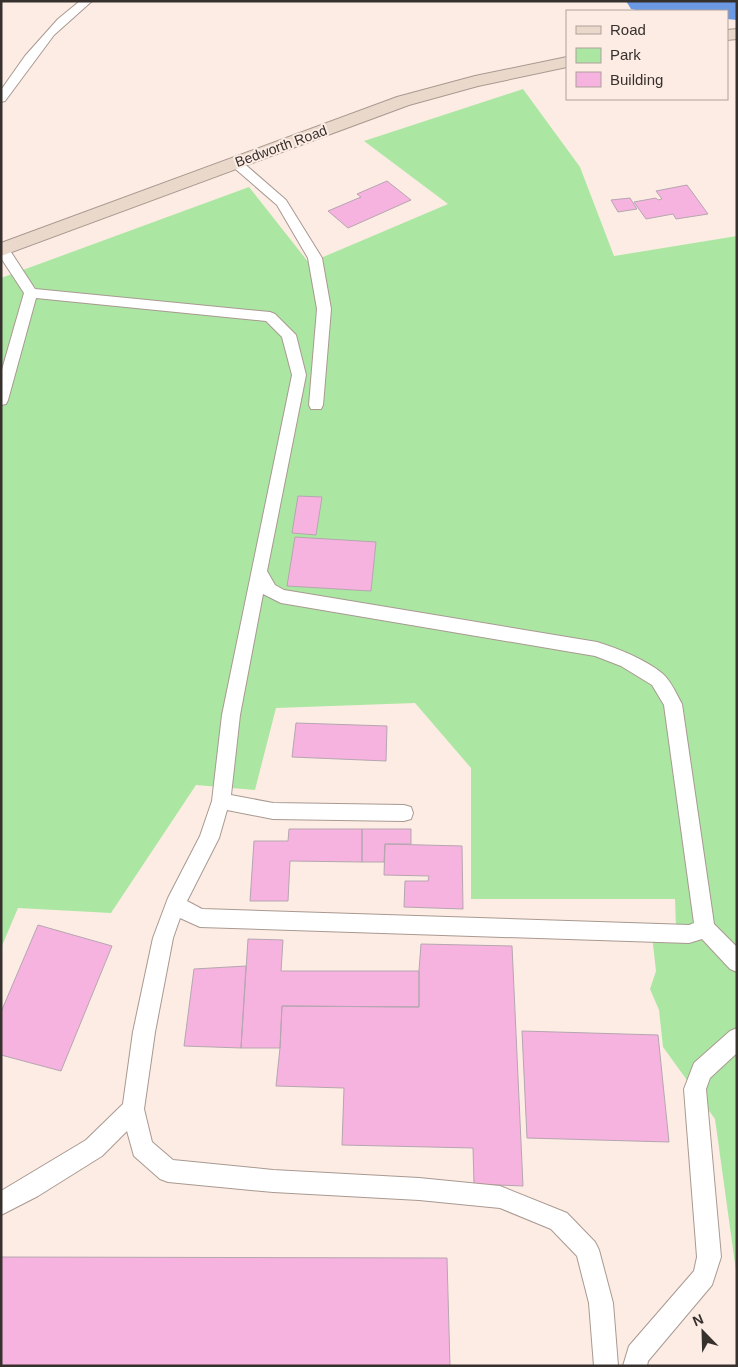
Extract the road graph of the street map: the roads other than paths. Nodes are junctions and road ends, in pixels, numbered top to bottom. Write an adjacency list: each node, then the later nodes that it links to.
1 (87, 1): 3 (lane)
2 (566, 62): 4 (main road, Bedworth Road)
3 (1, 99)
4 (236, 163): 5 (main road, Bedworth Road); 8 (lane)
5 (2, 249): 6 (lane)
6 (31, 293): 7 (lane); 9 (lane)
7 (1, 400)
8 (316, 404)
9 (259, 571): 10 (lane); 13 (lane)
10 (221, 801): 11 (lane); 12 (lane)
11 (404, 813)
12 (175, 905): 13 (lane); 16 (lane)
13 (705, 928): 14 (lane)
14 (737, 962)
15 (737, 1038): 19 (lane)
16 (133, 1109): 17 (lane); 18 (lane)
17 (1, 1204)
18 (606, 1366)
19 (635, 1366)

